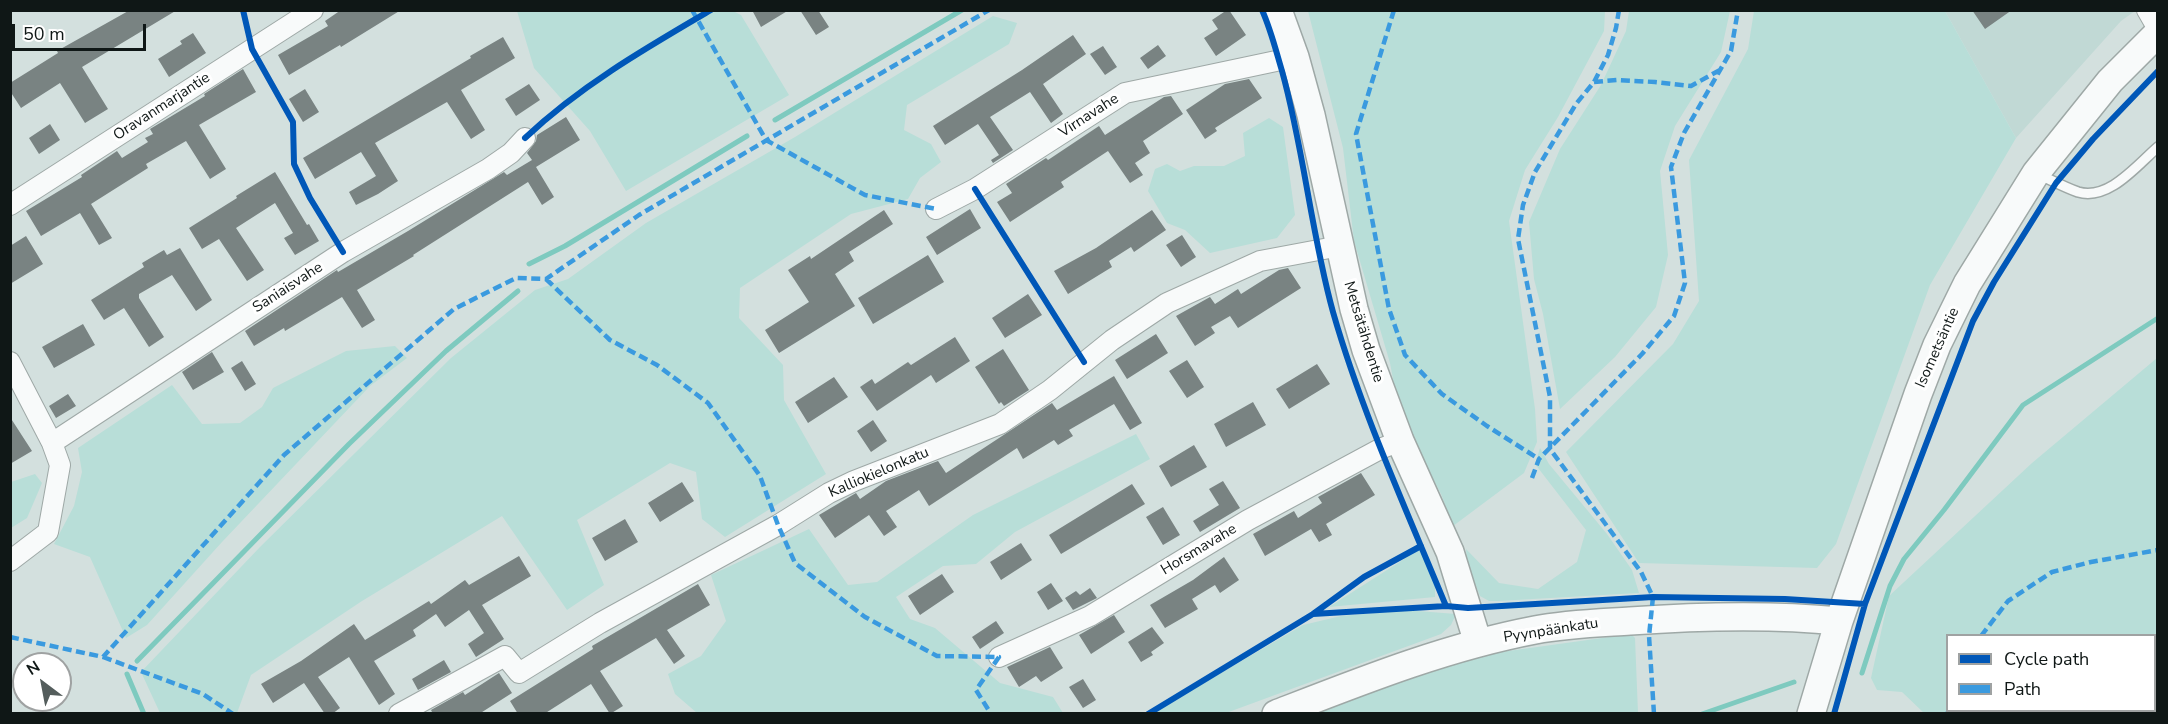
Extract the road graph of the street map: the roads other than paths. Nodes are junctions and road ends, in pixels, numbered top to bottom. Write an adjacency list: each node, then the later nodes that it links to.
1 (313, 10): 9 (street, Oravanmarjantie)
2 (1278, 10): 5 (main road, Metsätähdentie)
3 (2147, 10): 4 (street)
4 (2157, 31): 8 (main road, Isometsäntie)
5 (1295, 57): 10 (street, Virnavahe); 11 (main road, Metsätähdentie)
6 (525, 138): 14 (street, Saniaisvahe)
7 (2157, 147): 8 (lane)
8 (2036, 172): 16 (main road, Isometsäntie)
9 (10, 205)
10 (936, 209)
11 (1340, 246): 13 (main road, Metsätähdentie); 19 (street, Kalliokielonkatu)
12 (10, 362): 14 (street)
13 (1400, 441): 17 (main road, Metsätähdentie); 18 (street, Horsmavahe)
14 (52, 443): 15 (street)
15 (10, 561)
16 (1839, 621): 17 (main road, Pyynpäänkatu); 21 (main road, Isometsäntie)
17 (1478, 644): 20 (main road, Pyynpäänkatu)
18 (999, 657)
19 (399, 714)
20 (1276, 714)
21 (1811, 714)

